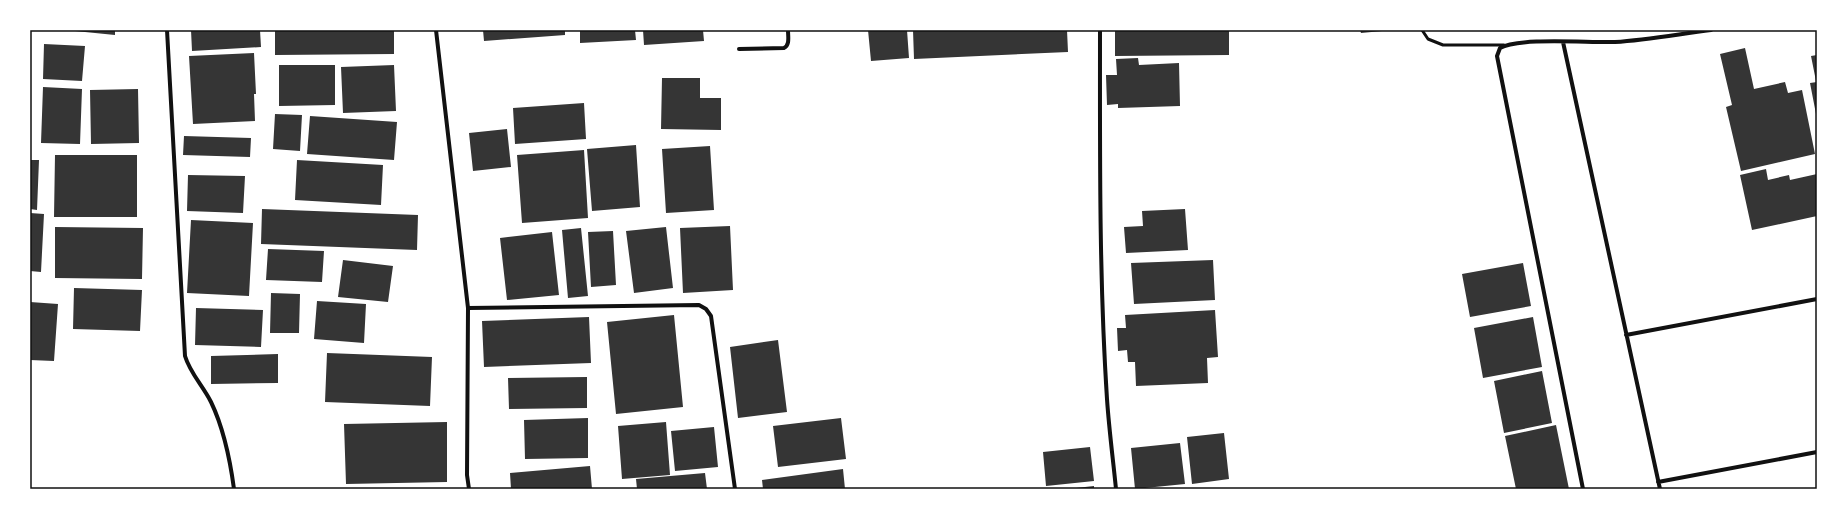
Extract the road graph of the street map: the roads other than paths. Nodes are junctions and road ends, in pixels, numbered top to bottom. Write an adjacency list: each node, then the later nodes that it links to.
1 (167, 30): 15 (street)
2 (436, 30): 11 (street)
3 (788, 30): 9 (street)
4 (1100, 30): 18 (street)
5 (1422, 30): 8 (lane)
6 (1711, 30): 7 (street)
7 (1563, 42): 8 (street); 12 (street)
8 (1504, 45): 19 (street)
9 (739, 50)
10 (1817, 299): 12 (street)
11 (468, 308): 16 (street); 17 (street)
12 (1626, 335): 14 (street)
13 (1817, 452): 14 (street)
14 (1658, 482): 20 (street)
15 (234, 489)
16 (469, 489)
17 (735, 489)
18 (1116, 489)
19 (1583, 489)
20 (1660, 489)

